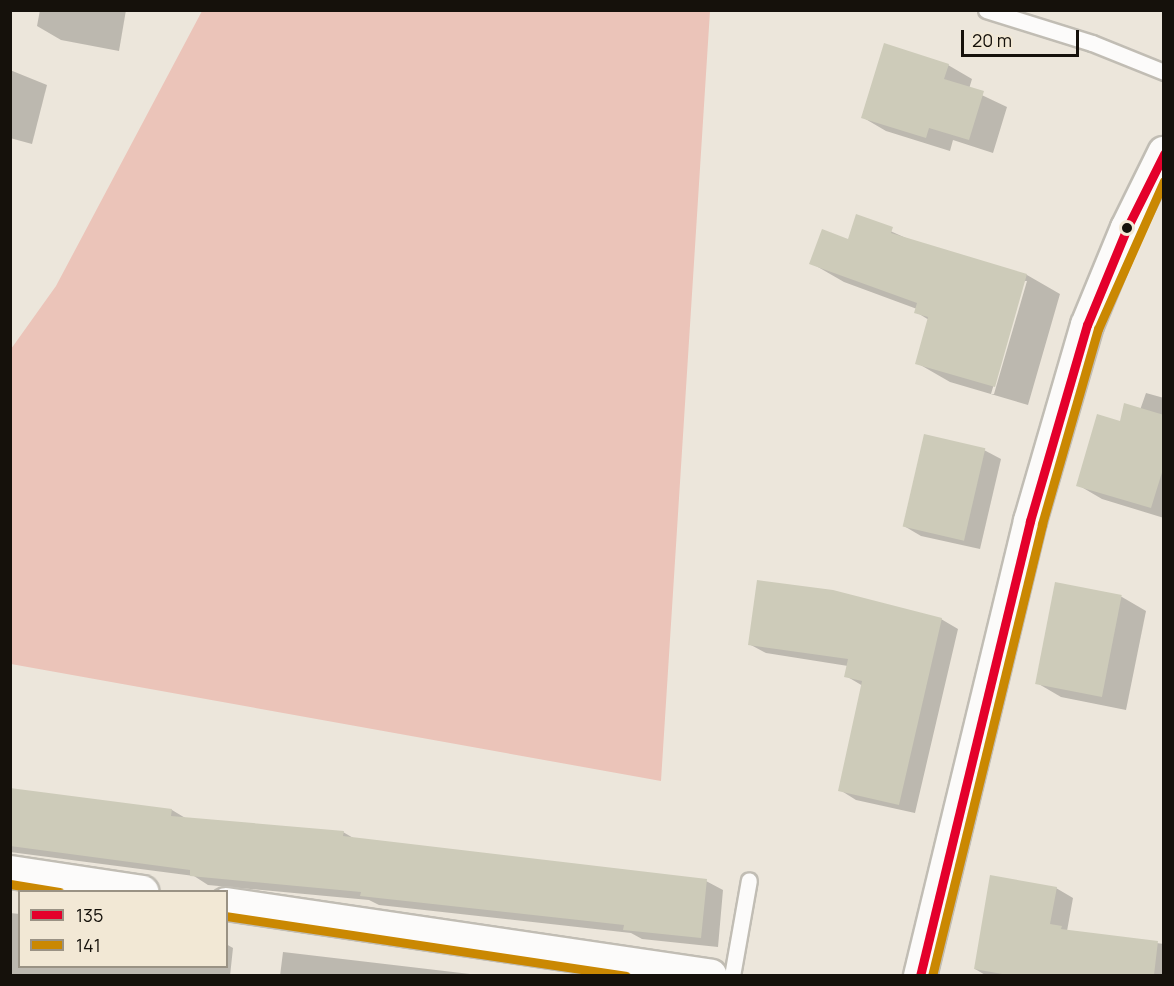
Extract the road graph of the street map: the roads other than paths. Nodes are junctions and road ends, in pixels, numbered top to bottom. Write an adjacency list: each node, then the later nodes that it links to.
1 (986, 10): 2 (lane)
2 (1164, 72)
3 (1164, 153): 10 (street)
4 (10, 872): 6 (street)
5 (749, 880): 9 (lane)
6 (136, 890)
7 (228, 904): 8 (street)
8 (711, 975)
9 (732, 975)
10 (920, 975)

